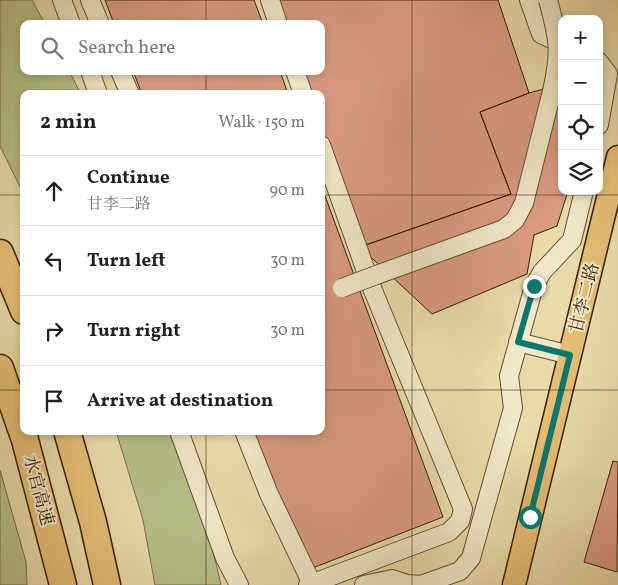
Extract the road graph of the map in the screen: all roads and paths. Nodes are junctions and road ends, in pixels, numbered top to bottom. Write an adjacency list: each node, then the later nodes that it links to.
1 (62, 0): 6 (lane)
2 (90, 0): 7 (lane)
3 (270, 0): 8 (lane)
4 (529, 0): 9 (lane)
5 (548, 0): 23 (lane, bridge)
6 (70, 20)
7 (98, 20)
8 (277, 20)
9 (558, 42)
10 (603, 67): 17 (lane)
11 (91, 75): 14 (lane)
12 (122, 75): 15 (lane)
13 (296, 75): 16 (lane)
14 (97, 90)
15 (128, 90)
16 (302, 90)
17 (606, 121)
18 (325, 156): 34 (lane)
19 (618, 157): 26 (main road, 甘李二路)
20 (583, 195): 25 (lane)
21 (618, 221): 40 (main road, 甘李二路)
22 (0, 252): 24 (highway)
23 (338, 289)
24 (20, 301)
25 (518, 342): 26 (lane); 33 (lane)
26 (570, 355): 39 (main road, 甘李二路)
27 (0, 368): 28 (highway, 水官高速)
28 (20, 426)
29 (23, 435): 35 (highway, 水官高速)
30 (68, 435): 36 (highway)
31 (179, 435): 37 (lane)
32 (246, 435): 34 (lane)
33 (393, 582): 38 (lane)
34 (310, 584)
35 (63, 585)
36 (107, 585)
37 (240, 585)
38 (364, 585)
39 (514, 585)
40 (529, 585)

